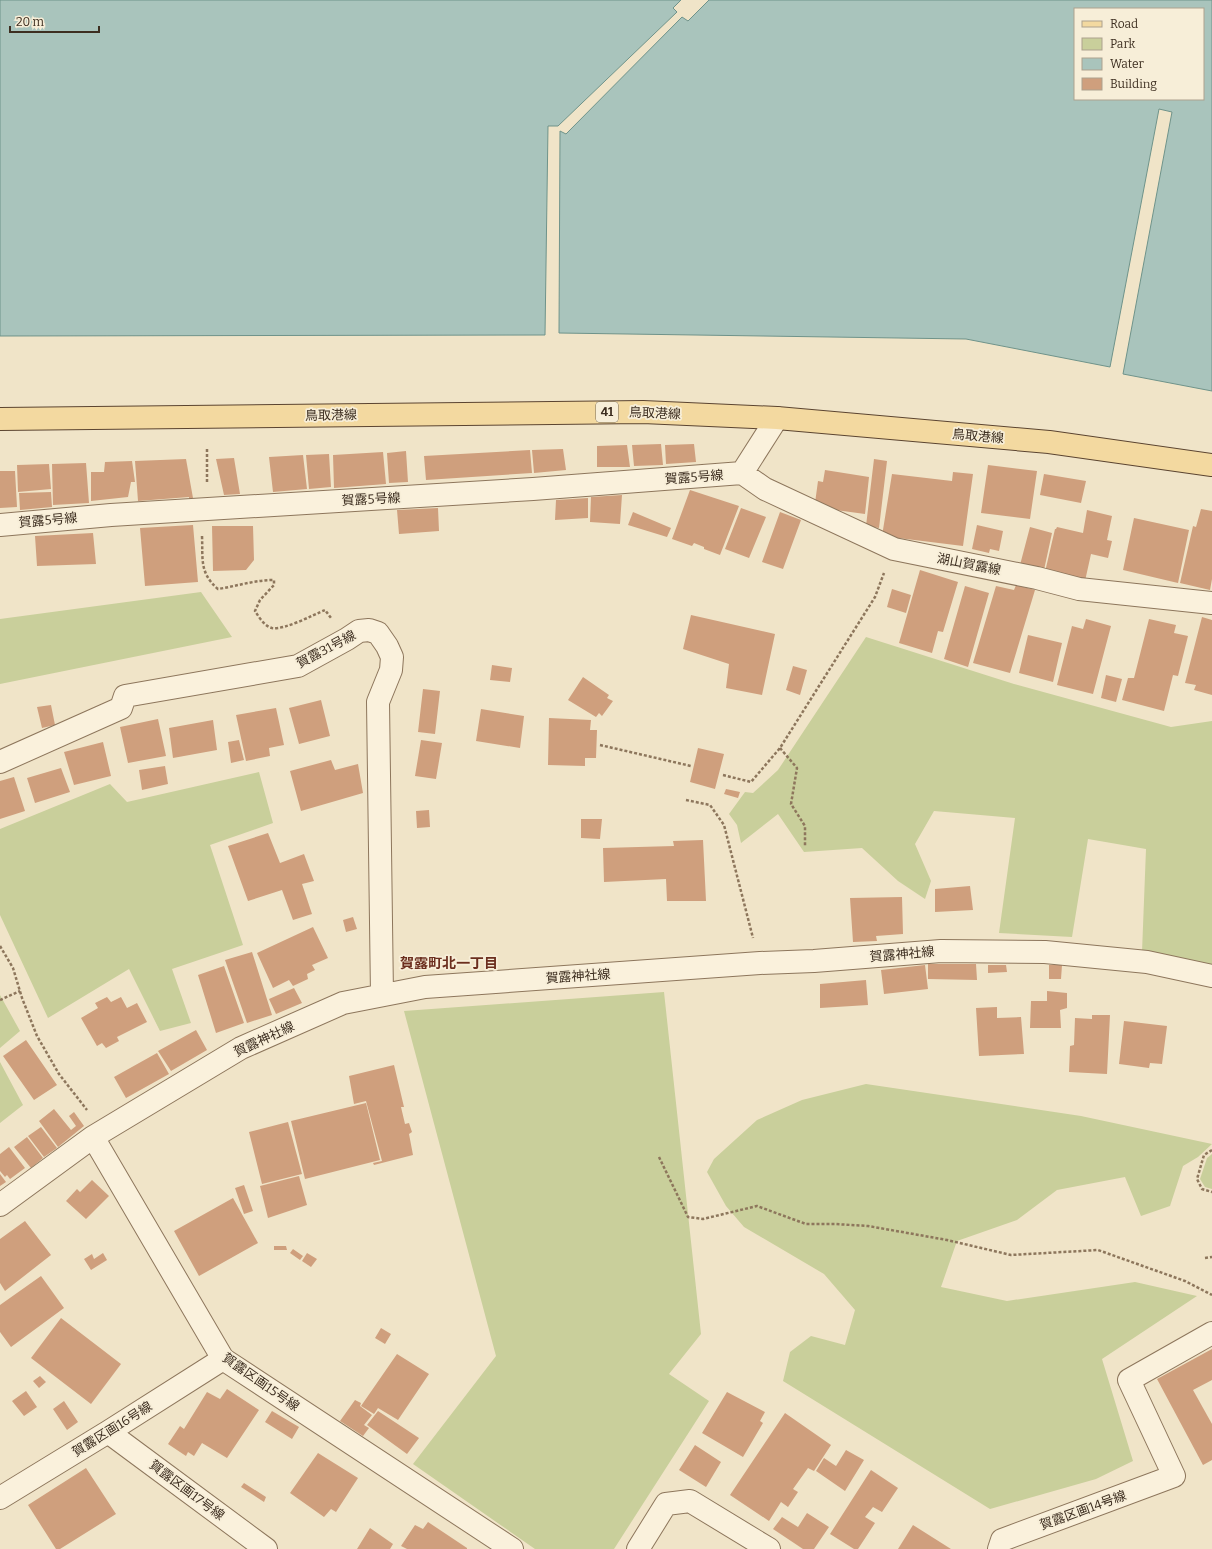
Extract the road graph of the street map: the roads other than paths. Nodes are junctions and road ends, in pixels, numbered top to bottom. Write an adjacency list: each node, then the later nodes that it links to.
1 (777, 418): 2 (main road, 鳥取港線 / 41); 3 (main road, 鳥取港線 / 41); 4 (street)
2 (0, 419)
3 (1212, 465)
4 (742, 473): 5 (street, 賀露5号線); 6 (street, 湖山賀露線)
5 (0, 525)
6 (1212, 603)
7 (0, 762): 9 (street, 賀露31号線)
8 (1212, 976): 9 (street, 賀露神社線)
9 (382, 995): 10 (street, 賀露神社線)
10 (98, 1134): 11 (street, 賀露神社線); 13 (street, 賀露区画15号線)
11 (0, 1205)
12 (1212, 1333): 20 (street, 賀露区画14号線)
13 (223, 1359): 14 (street, 賀露区画16号線); 17 (street, 賀露区画15号線)
14 (108, 1432): 15 (street, 賀露区画16号線); 16 (street, 賀露区画17号線)
15 (0, 1498)
16 (266, 1549)
17 (512, 1549)
18 (638, 1549): 19 (street)
19 (769, 1549)
20 (998, 1549)

